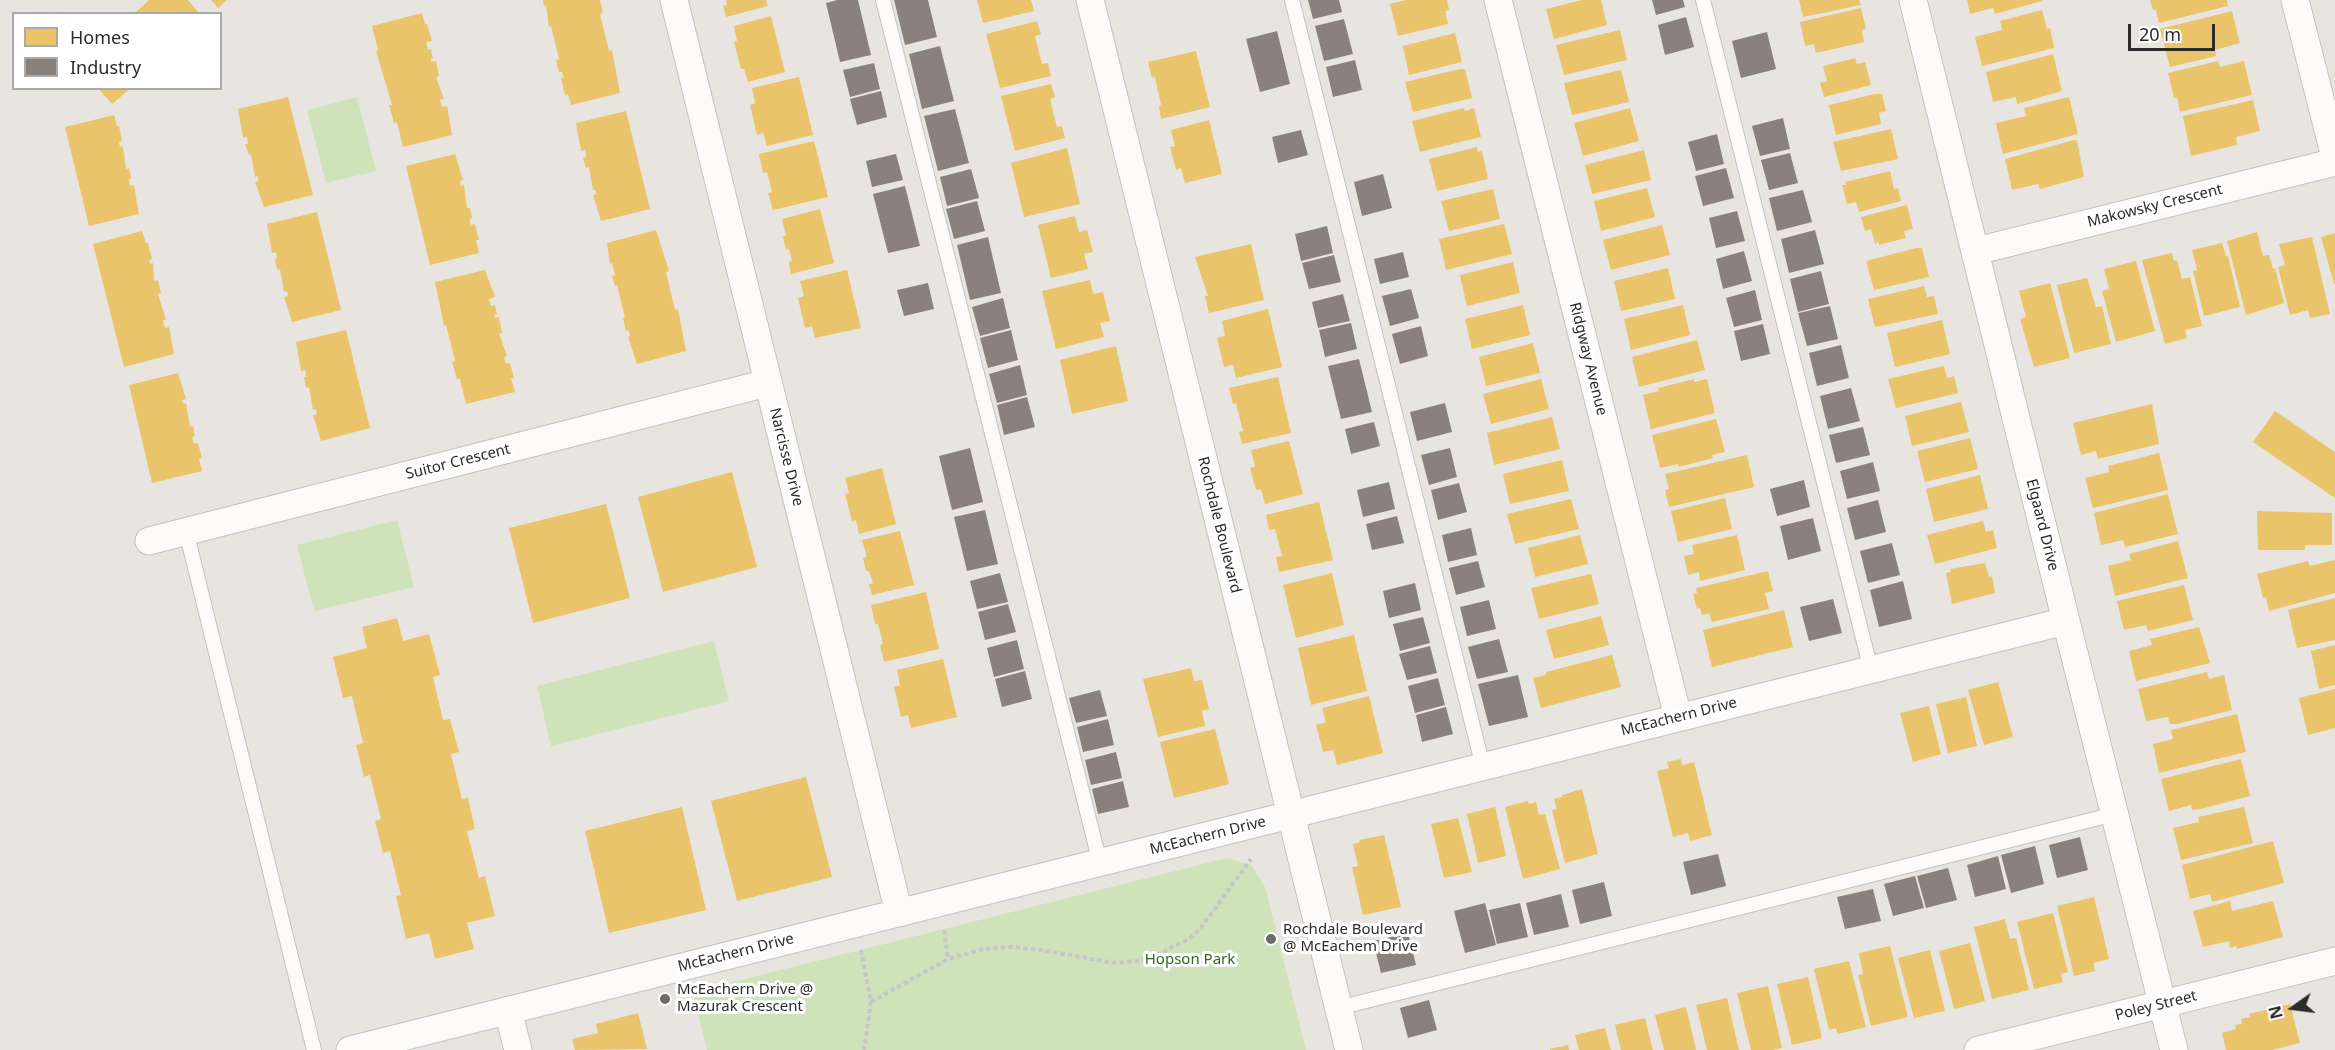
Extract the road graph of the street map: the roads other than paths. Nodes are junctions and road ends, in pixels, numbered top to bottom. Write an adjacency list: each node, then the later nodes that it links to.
1 (674, 0): 11 (street, Narcisse Drive)
2 (883, 0): 20 (lane)
3 (1090, 0): 19 (street, Rochdale Boulevard)
4 (1292, 0): 17 (lane)
5 (1498, 0): 16 (street, Ridgway Avenue)
6 (1703, 0): 15 (lane)
7 (1913, 0): 10 (street, Elgaard Drive)
8 (2295, 0): 9 (street, Makowsky Crescent)
9 (2335, 159): 10 (street, Makowsky Crescent)
10 (1976, 251): 14 (street, Elgaard Drive)
11 (767, 382): 12 (street, Suitor Crescent); 21 (street, Narcisse Drive)
12 (186, 531): 13 (street, Suitor Crescent); 26 (lane)
13 (149, 541)
14 (2066, 621): 15 (street, McEachern Drive); 18 (street, Elgaard Drive)
15 (1871, 670): 16 (street, McEachern Drive)
16 (1678, 717): 17 (street, McEachern Drive)
17 (1482, 767): 19 (street, McEachern Drive)
18 (2115, 814): 23 (street, Elgaard Drive); 24 (lane)
19 (1289, 815): 20 (street, McEachern Drive); 24 (street, Rochdale Boulevard)
20 (1100, 863): 21 (street, McEachern Drive)
21 (899, 913): 25 (street, McEachern Drive)
22 (2335, 961): 23 (street, Poley Street)
23 (2163, 1004): 30 (street, Poley Street); 31 (street, Elgaard Drive)
24 (1338, 1008): 29 (street, Rochdale Boulevard)
25 (508, 1010): 27 (street, McEachern Drive); 28 (street)
26 (314, 1050)
27 (350, 1050)
28 (518, 1050)
29 (1349, 1050)
30 (1978, 1050)
31 (2174, 1050)

